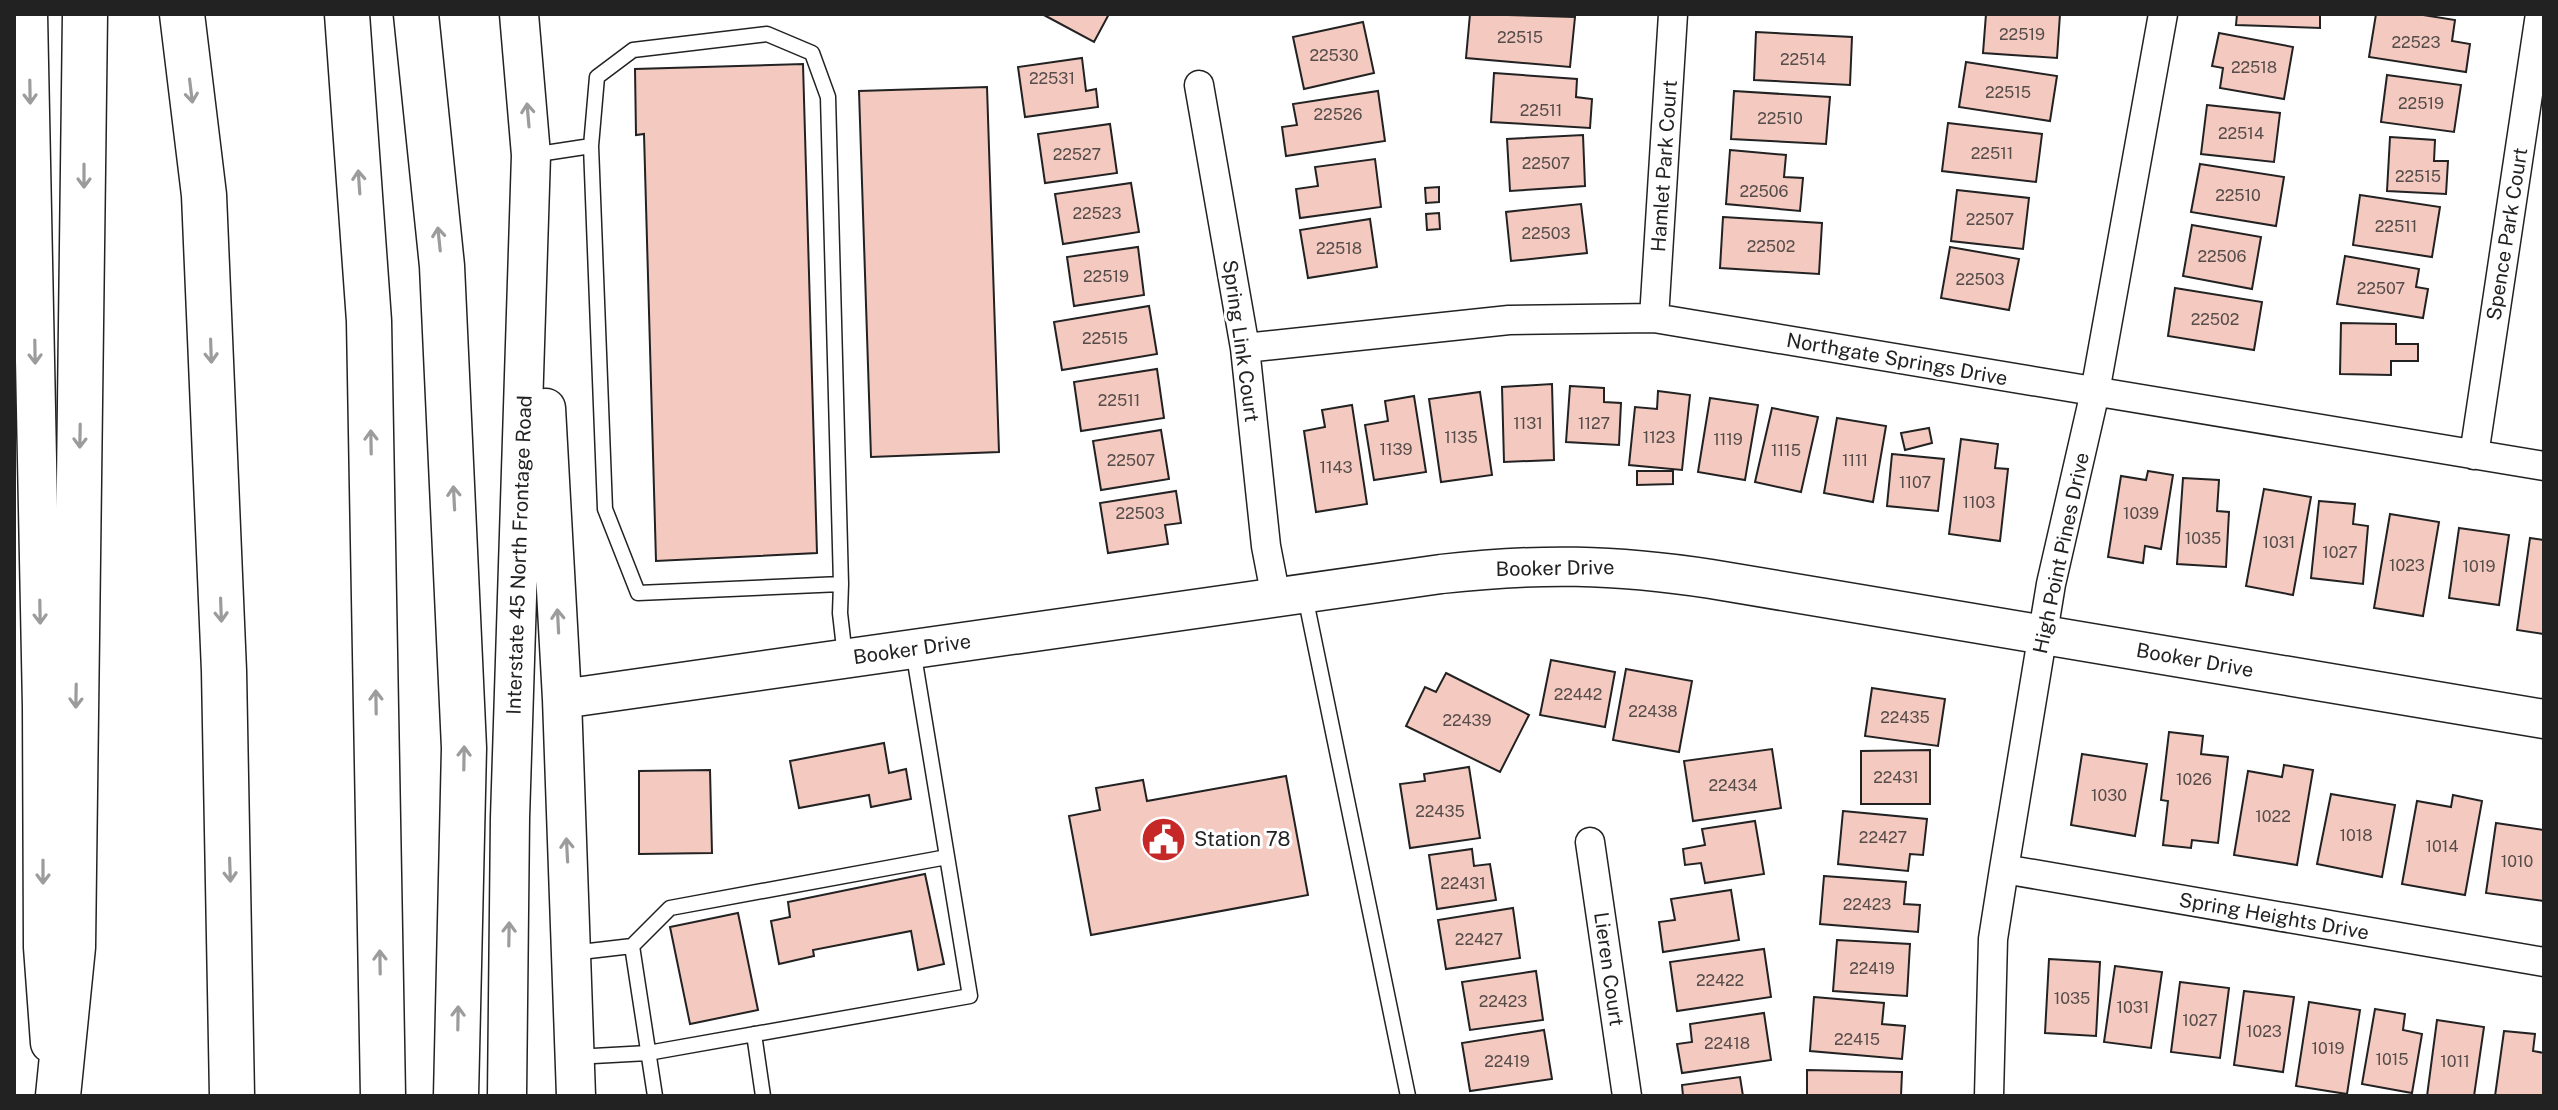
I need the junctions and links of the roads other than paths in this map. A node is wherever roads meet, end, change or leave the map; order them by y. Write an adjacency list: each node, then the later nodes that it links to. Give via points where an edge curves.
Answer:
1 (28, 14): 25 (main road, one-way to 25)
2 (85, 14): 36 (highway, one-way to 36, via 73,947)
3 (182, 14): 37 (highway, one-way to 37, via 204,195 225,702)
4 (347, 14): 38 (highway, one-way to 4, via 369,321)
5 (416, 14): 39 (highway, one-way to 5, via 464,748 442,266)
6 (519, 14): 12 (main road, Interstate 45 North Frontage Road, one-way to 6)
7 (1673, 14): 13 (street, Hamlet Park Court)
8 (2163, 14): 15 (street, High Point Pines Drive)
9 (2540, 14): 16 (street, Spence Park Court)
10 (1199, 85): 14 (street, Spring Link Court)
11 (591, 146): 12 (lane); 18 (lane, via 605,509 638,593); 18 (lane, via 597,77 633,50 767,34 812,53 828,97)
12 (531, 155): 24 (main road, one-way to 12); 40 (main road, Interstate 45 North Frontage Road, one-way to 12)
13 (1654, 318): 14 (street, Northgate Springs Drive, via 1509,320); 15 (street, Northgate Springs Drive)
14 (1245, 348): 19 (street, Spring Link Court, via 1266,546)
15 (2095, 392): 16 (street, Northgate Springs Drive); 20 (street, High Point Pines Drive)
16 (2474, 455): 17 (street, Northgate Springs Drive)
17 (2544, 466)
18 (841, 584): 23 (lane)
19 (1290, 597): 20 (main road, Booker Drive, via 1507,567 1631,567); 22 (main road, Booker Drive); 44 (lane)
20 (2042, 635): 26 (main road, Booker Drive); 29 (street, High Point Pines Drive)
21 (14, 644): 25 (main road)
22 (913, 649): 23 (main road, Booker Drive); 28 (lane)
23 (845, 657): 24 (main road, Booker Drive)
24 (562, 699): 31 (main road, one-way to 24)
25 (42, 707): 36 (main road, one-way to 36, via 43,947)
26 (2544, 719)
27 (1590, 842): 45 (street, Lieren Court)
28 (947, 857): 30 (lane, via 670,908); 33 (lane, via 970,996)
29 (2004, 869): 32 (street, Spring Heights Drive); 46 (street, High Point Pines Drive, via 1993,939)
30 (632, 946): 31 (lane); 34 (lane)
31 (572, 953): 35 (main road)
32 (2544, 962)
33 (754, 1034): 34 (lane); 43 (lane)
34 (648, 1053): 35 (lane); 42 (lane)
35 (575, 1057): 41 (main road)
36 (56, 1096)
37 (232, 1096)
38 (383, 1096)
39 (456, 1096)
40 (507, 1096)
41 (576, 1096)
42 (655, 1096)
43 (763, 1096)
44 (1408, 1096)
45 (1627, 1096)
46 (1989, 1096)

